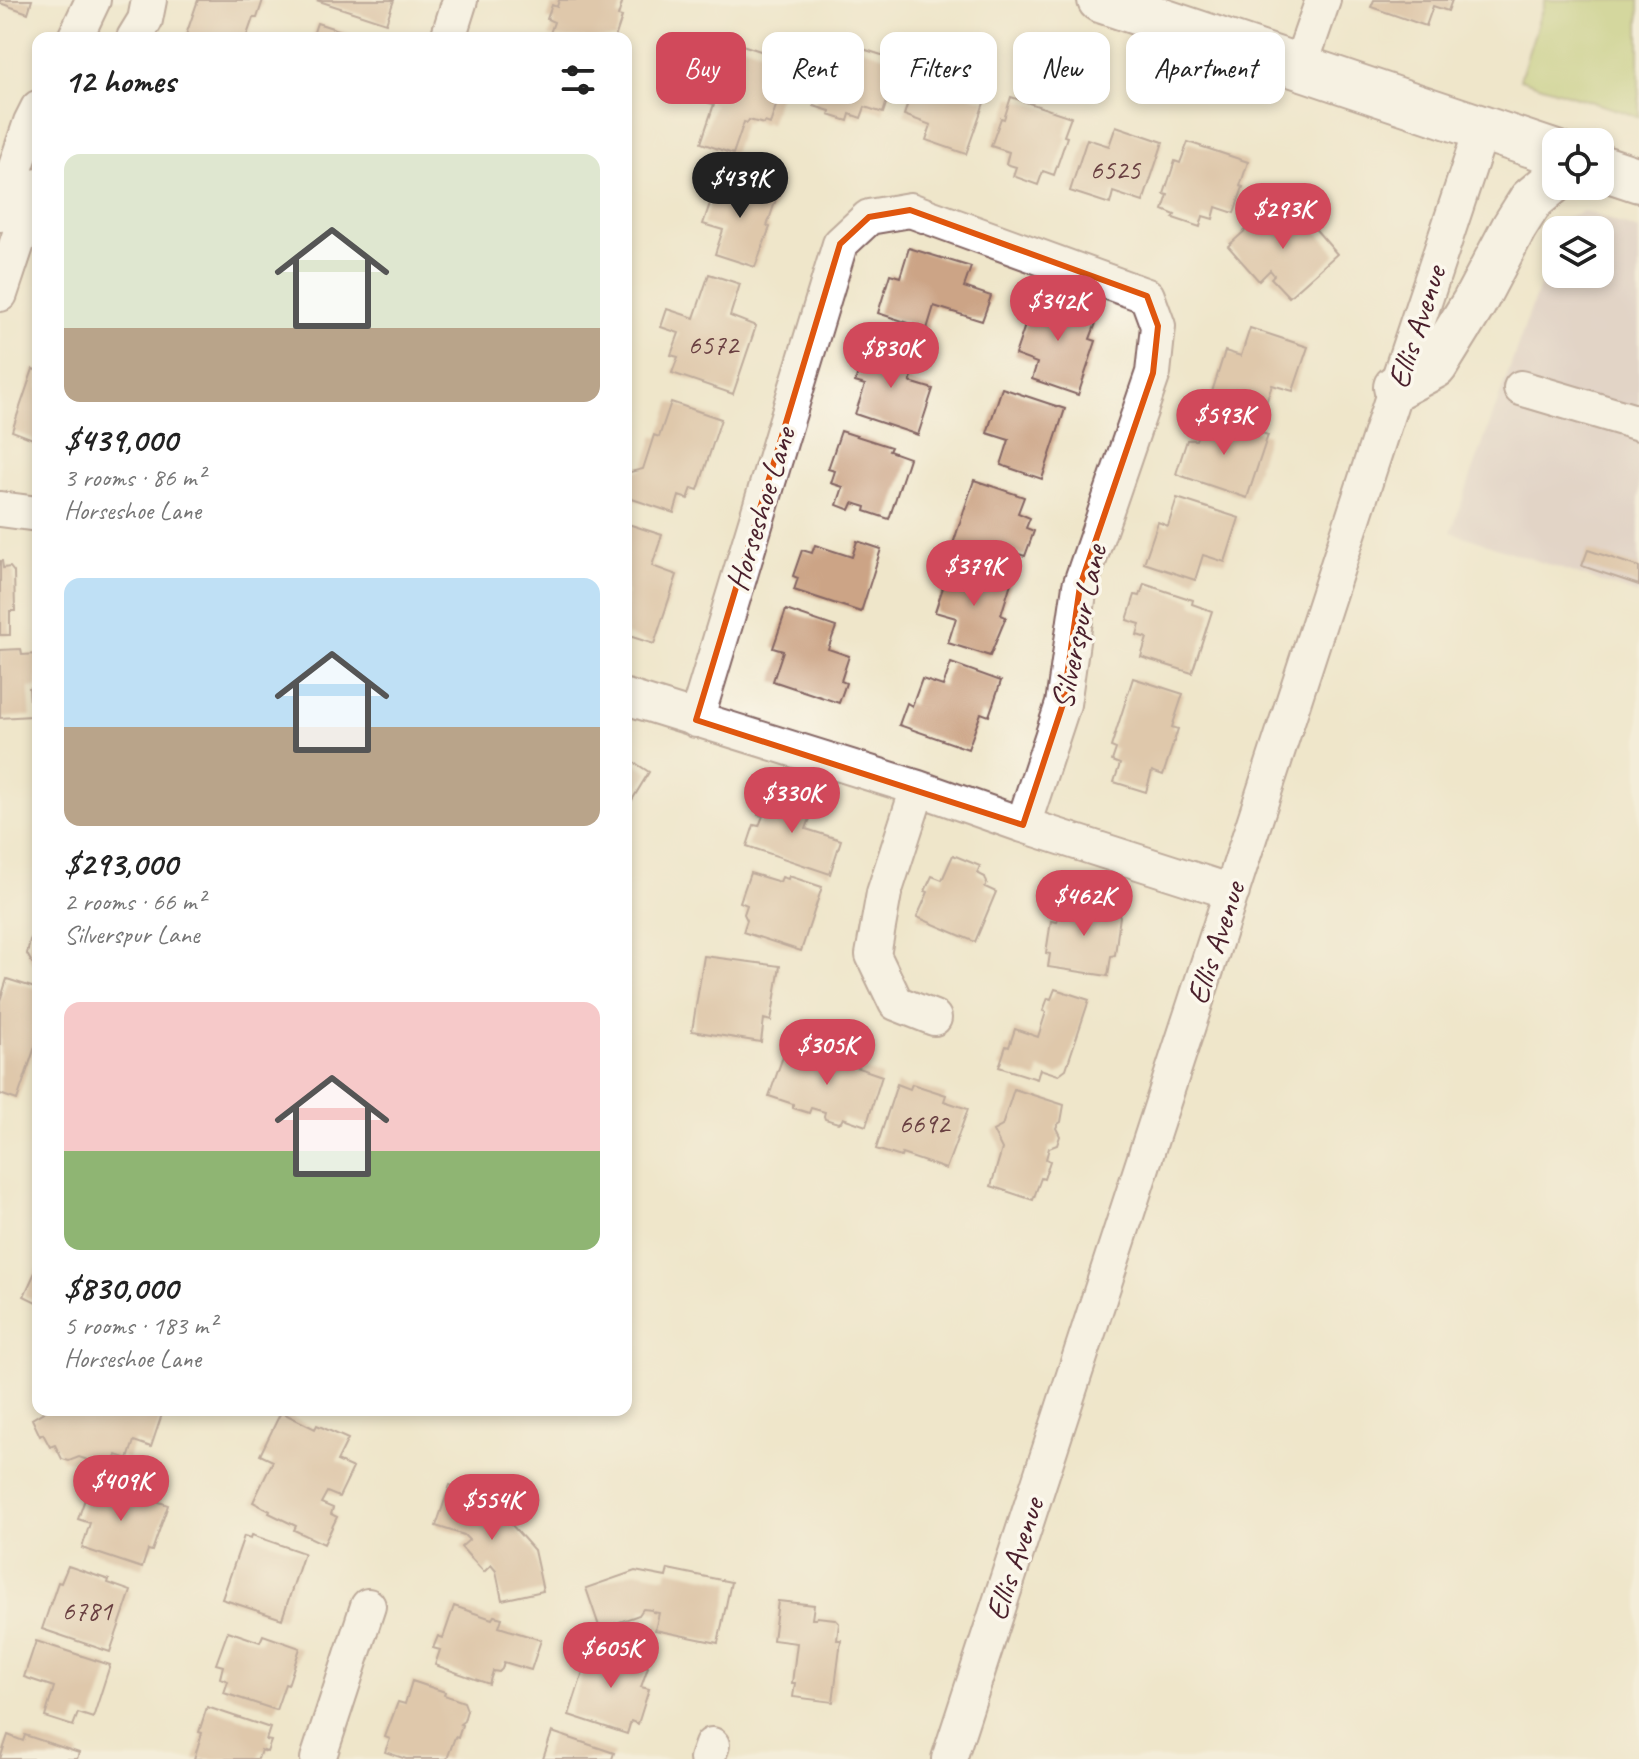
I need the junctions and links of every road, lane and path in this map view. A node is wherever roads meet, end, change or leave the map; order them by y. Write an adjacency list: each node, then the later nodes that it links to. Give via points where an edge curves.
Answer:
1 (93, 0): 6 (street)
2 (149, 0): 7 (street)
3 (460, 0): 8 (street)
4 (1100, 0): 9 (main road)
5 (1323, 0): 9 (street)
6 (78, 32)
7 (138, 32)
8 (450, 32)
9 (1300, 66): 11 (main road)
10 (32, 120): 17 (street)
11 (1482, 128): 12 (main road); 20 (street, Ellis Avenue)
12 (1542, 148)
13 (1614, 172): 14 (main road)
14 (1639, 180)
15 (1542, 191): 20 (main road, via 1514,227 1435,366)
16 (32, 198): 19 (street)
17 (0, 214)
18 (869, 217): 26 (street, Horseshoe Lane, via 840,244); 28 (street, Silverspur Lane, via 910,210 1147,296 1158,326 1153,373 1080,586 1063,704)
19 (0, 294)
20 (1396, 387): 29 (street, Ellis Avenue)
21 (1521, 388): 22 (street)
22 (1639, 423)
23 (0, 509): 24 (street)
24 (32, 513)
25 (632, 699): 26 (street)
26 (696, 720): 27 (street)
27 (918, 788): 28 (street); 30 (street, via 884,893 873,955 896,1003)
28 (1023, 825): 29 (street)
29 (1232, 892): 33 (street, Ellis Avenue)
30 (934, 1018)
31 (368, 1606): 32 (street)
32 (318, 1759)
33 (949, 1759)

